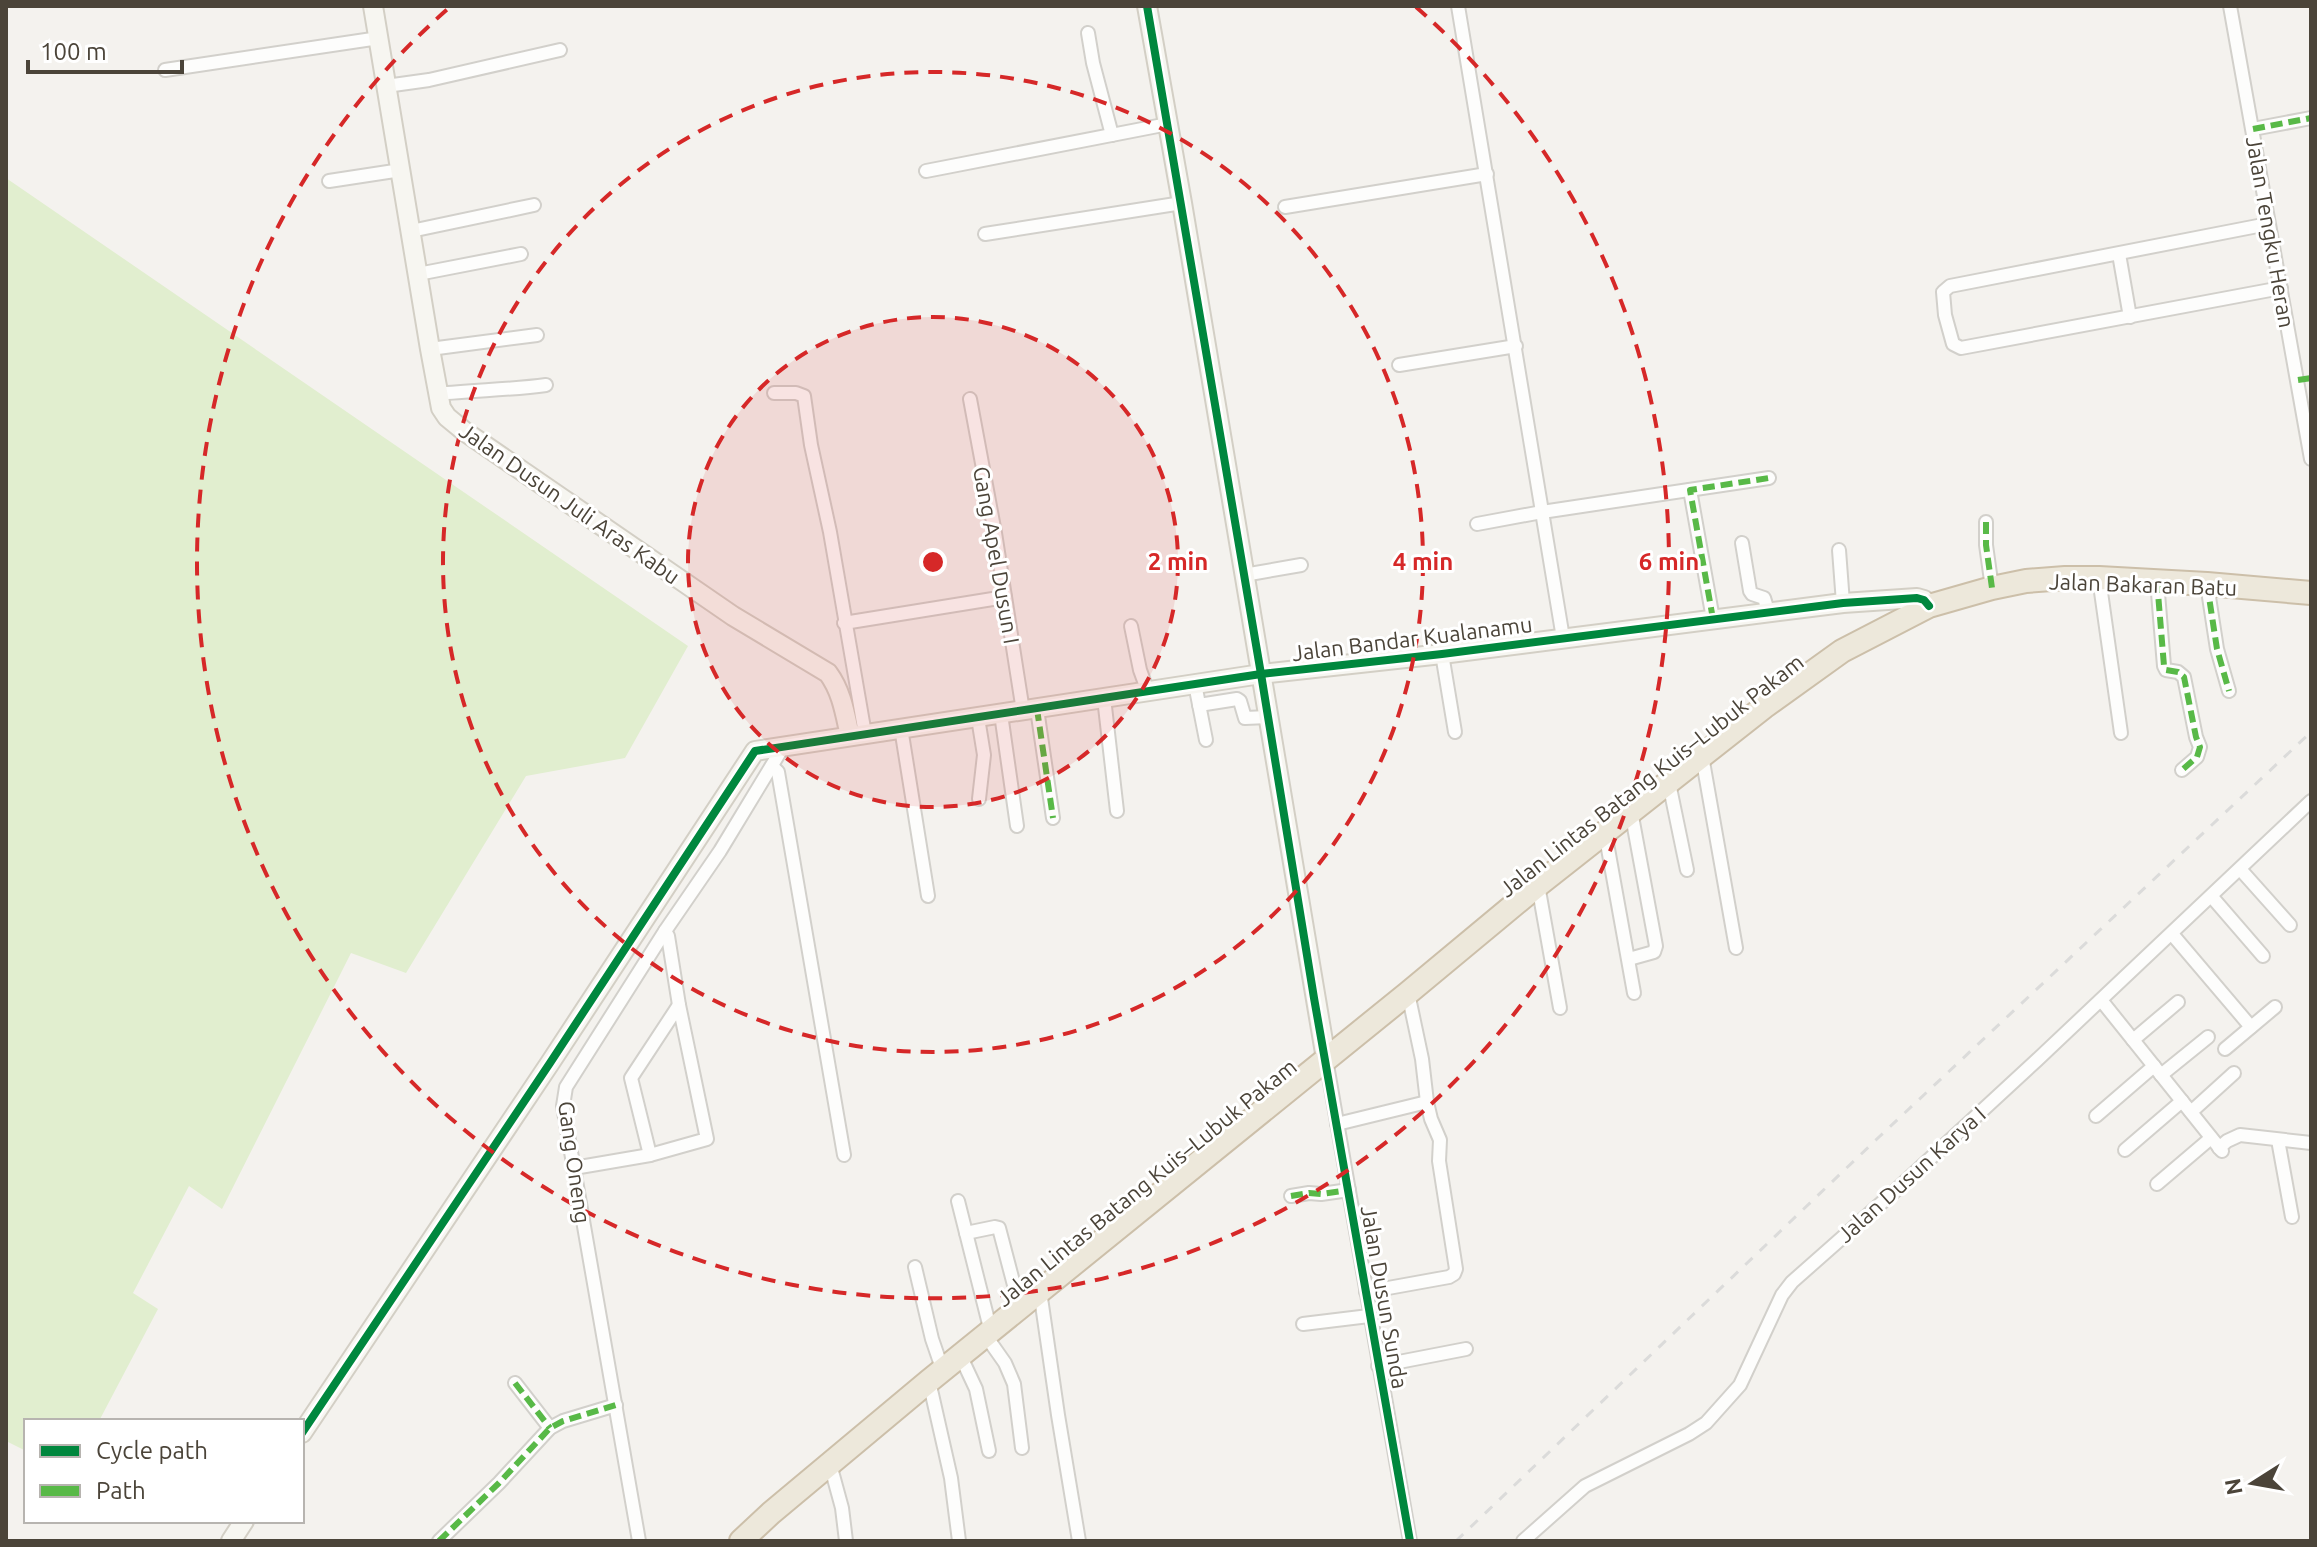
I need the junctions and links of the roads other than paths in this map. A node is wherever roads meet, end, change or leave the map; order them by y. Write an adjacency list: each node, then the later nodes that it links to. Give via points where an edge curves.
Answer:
1 (373, 6): 6 (street, Jalan Dusun Juli Aras Kabu)
2 (1147, 6): 11 (street)
3 (1458, 6): 16 (street)
4 (2230, 6): 12 (street, Jalan Tengku Heran)
5 (1088, 33): 13 (street)
6 (379, 38): 8 (street); 9 (street, Jalan Dusun Juli Aras Kabu)
7 (560, 50): 9 (street)
8 (165, 70)
9 (386, 86): 14 (street, Jalan Dusun Juli Aras Kabu)
10 (2311, 118): 12 (street)
11 (1168, 124): 13 (street); 18 (street)
12 (2253, 129): 21 (street, Jalan Tengku Heran)
13 (1112, 135): 15 (street)
14 (401, 170): 17 (street); 22 (street, Jalan Dusun Juli Aras Kabu)
15 (926, 171)
16 (1487, 174): 20 (street); 30 (street)
17 (329, 181)
18 (1182, 203): 23 (street); 47 (street)
19 (534, 205): 22 (street)
20 (1285, 207)
21 (2268, 224): 25 (street); 27 (street, Jalan Tengku Heran)
22 (411, 231): 26 (street, Jalan Dusun Juli Aras Kabu)
23 (985, 234)
24 (521, 254): 26 (street)
25 (2119, 254): 28 (street); 28 (street, via 1950,286 1943,292 1945,315 1953,344 1961,348)
26 (418, 274): 31 (street, Jalan Dusun Juli Aras Kabu)
27 (2281, 288): 28 (street); 33 (street, Jalan Tengku Heran)
28 (2130, 317)
29 (537, 335): 31 (street)
30 (1516, 346): 32 (street); 41 (street)
31 (430, 349): 36 (street, Jalan Dusun Juli Aras Kabu)
32 (1399, 365)
33 (2305, 379): 38 (street, Jalan Tengku Heran)
34 (546, 385): 36 (street)
35 (774, 393): 58 (street, via 804,396)
36 (438, 394): 68 (street, Jalan Dusun Juli Aras Kabu, via 447,417 500,457 733,616 828,673)
37 (970, 399): 53 (street, Gang Apel Dusun I)
38 (2311, 459)
39 (1769, 478): 40 (street)
40 (1690, 490): 41 (street); 57 (street)
41 (1542, 512): 43 (street); 60 (street)
42 (1986, 522): 51 (street)
43 (1477, 524)
44 (1742, 543): 56 (street, via 1750,591 1764,598)
45 (1839, 550): 54 (street)
46 (1301, 565): 47 (street)
47 (1244, 575): 62 (street)
48 (2099, 578): 49 (highway, Jalan Bakaran Batu); 51 (highway, Jalan Bakaran Batu); 77 (street)
49 (2157, 581): 50 (highway, Jalan Bakaran Batu); 83 (street, via 2164,666 2184,677 2200,747)
50 (2207, 584): 52 (highway, Jalan Bakaran Batu); 65 (street)
51 (1992, 588): 55 (highway, Jalan Bakaran Batu)
52 (2311, 593)
53 (1005, 597): 58 (street); 71 (street, Gang Apel Dusun I)
54 (1843, 603): 55 (street, Jalan Bandar Kualanamu, via 1917,598); 56 (street, Jalan Bandar Kualanamu)
55 (1929, 606): 81 (highway, Jalan Lintas Batang Kuis–Lubuk Pakam, via 1842,651)
56 (1769, 614): 57 (street, Jalan Bandar Kualanamu)
57 (1713, 619): 60 (street, Jalan Bandar Kualanamu)
58 (844, 623): 68 (street)
59 (1131, 626): 66 (street)
60 (1563, 638): 61 (street, Jalan Bandar Kualanamu)
61 (1442, 654): 62 (street, Jalan Bandar Kualanamu); 76 (street)
62 (1261, 674): 63 (street, Jalan Bandar Kualanamu); 73 (street)
63 (1218, 681): 64 (street, Jalan Bandar Kualanamu); 69 (street)
64 (1195, 684): 66 (street, Jalan Bandar Kualanamu); 70 (street)
65 (2229, 691)
66 (1148, 692): 67 (street, Jalan Bandar Kualanamu)
67 (1104, 698): 71 (street, Jalan Bandar Kualanamu); 87 (street)
68 (850, 700): 78 (street, Jalan Dusun Juli Aras Kabu)
69 (1222, 701): 70 (street); 73 (street, via 1240,701 1245,718)
70 (1199, 705): 79 (street)
71 (1030, 710): 72 (street, Jalan Bandar Kualanamu); 89 (street, Gang Apel Dusun I)
72 (1001, 714): 74 (street, Jalan Bandar Kualanamu); 90 (street)
73 (1268, 717): 114 (street)
74 (978, 718): 75 (street, Jalan Bandar Kualanamu); 85 (street, via 984,755)
75 (901, 728): 78 (street, Jalan Bandar Kualanamu); 95 (street)
76 (1455, 732)
77 (2121, 733)
78 (857, 735): 80 (street, Jalan Bandar Kualanamu)
79 (1206, 740)
80 (783, 747): 82 (street, Gang Oneng); 147 (street, Jalan Bandar Kualanamu, via 755,751)
81 (1702, 756): 84 (highway, Jalan Lintas Batang Kuis–Lubuk Pakam); 100 (street)
82 (772, 766): 98 (street, Gang Oneng); 126 (street, via 778,772)
83 (2182, 770)
84 (1669, 783): 88 (highway, Jalan Lintas Batang Kuis–Lubuk Pakam); 93 (street)
85 (979, 799)
86 (2311, 801): 92 (street, Jalan Dusun Karya I)
87 (1117, 811)
88 (1631, 811): 91 (highway, Jalan Lintas Batang Kuis–Lubuk Pakam); 102 (street, via 1656,946 1650,954)
89 (1053, 818)
90 (1017, 826)
91 (1605, 832): 94 (highway, Jalan Lintas Batang Kuis–Lubuk Pakam); 102 (street)
92 (2240, 869): 96 (street, Jalan Dusun Karya I); 97 (street)
93 (1687, 870)
94 (1538, 885): 103 (highway, Jalan Lintas Batang Kuis–Lubuk Pakam); 109 (street)
95 (928, 896)
96 (2212, 897): 99 (street, Jalan Dusun Karya I); 101 (street)
97 (2290, 925)
98 (665, 931): 107 (street); 127 (street, Gang Oneng, via 566,1087 563,1106)
99 (2172, 934): 105 (street, Jalan Dusun Karya I); 110 (street)
100 (1736, 948)
101 (2263, 956)
102 (1629, 959): 104 (street)
103 (1408, 993): 114 (highway, Jalan Lintas Batang Kuis–Lubuk Pakam); 117 (street)
104 (1634, 993)
105 (2101, 1000): 112 (street); 160 (street, Jalan Dusun Karya I, via 1792,1282 1740,1385 1706,1423 1585,1486)
106 (2178, 1002): 112 (street)
107 (679, 1005): 125 (street, via 631,1078); 125 (street, via 707,1139)
108 (2275, 1007): 110 (street)
109 (1560, 1008)
110 (2251, 1027): 113 (street)
111 (2208, 1037): 115 (street)
112 (2133, 1040): 115 (street)
113 (2225, 1049)
114 (1326, 1059): 120 (street, Jalan Dusun Sunda); 135 (highway, Jalan Lintas Batang Kuis–Lubuk Pakam)
115 (2158, 1071): 118 (street); 119 (street)
116 (2234, 1073): 118 (street)
117 (1427, 1102): 120 (street); 136 (street, via 1440,1140 1456,1273)
118 (2186, 1107): 123 (street); 124 (street)
119 (2096, 1116)
120 (1337, 1124): 129 (street, Jalan Dusun Sunda)
121 (2278, 1140): 122 (street); 123 (street, via 2240,1135); 132 (street)
122 (2311, 1143)
123 (2217, 1145): 128 (street)
124 (2125, 1150)
125 (650, 1155): 127 (street)
126 (844, 1155)
127 (574, 1168): 145 (street, Gang Oneng)
128 (2157, 1184)
129 (1349, 1190): 130 (street); 136 (street, Jalan Dusun Sunda)
130 (1291, 1196)
131 (958, 1201): 133 (street)
132 (2292, 1217)
133 (966, 1233): 137 (street, via 999,1228); 140 (street)
134 (915, 1267): 143 (street)
135 (1040, 1291): 137 (highway, Jalan Lintas Batang Kuis–Lubuk Pakam); 158 (street)
136 (1366, 1292): 138 (street, Jalan Dusun Sunda)
137 (1020, 1308): 140 (highway, Jalan Lintas Batang Kuis–Lubuk Pakam)
138 (1369, 1316): 139 (street); 142 (street, Jalan Dusun Sunda)
139 (1303, 1324)
140 (988, 1334): 143 (highway, Jalan Lintas Batang Kuis–Lubuk Pakam); 148 (street, via 1014,1384)
141 (1466, 1349): 142 (street)
142 (1378, 1366): 159 (street, Jalan Dusun Sunda)
143 (944, 1370): 149 (street, via 976,1389); 150 (highway, Jalan Lintas Batang Kuis–Lubuk Pakam); 157 (street)
144 (515, 1383): 146 (street)
145 (616, 1405): 146 (street); 154 (street, Gang Oneng)
146 (550, 1428): 153 (street)
147 (304, 1430)
148 (1022, 1448)
149 (989, 1451)
150 (830, 1464): 155 (highway, Jalan Lintas Batang Kuis–Lubuk Pakam); 156 (street)
151 (243, 1523): 152 (street)
152 (231, 1541)
153 (439, 1541)
154 (639, 1541)
155 (741, 1541)
156 (846, 1541)
157 (959, 1541)
158 (1079, 1541)
159 (1410, 1541)
160 (1523, 1541)

